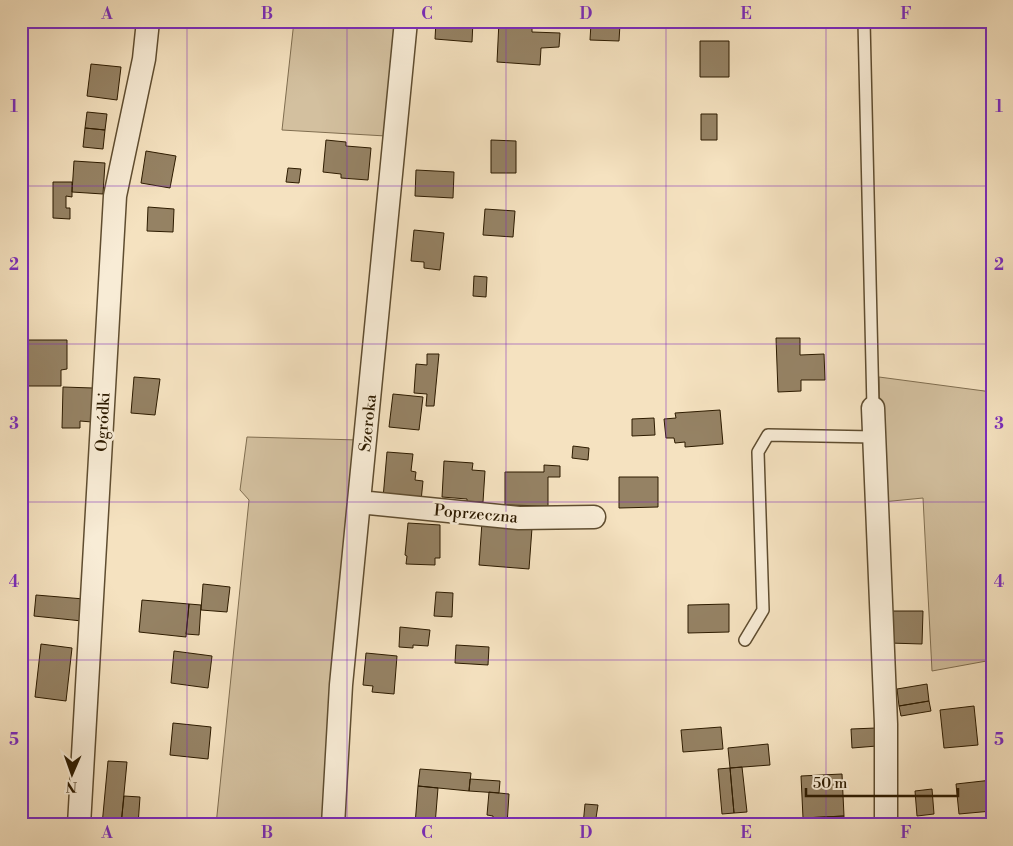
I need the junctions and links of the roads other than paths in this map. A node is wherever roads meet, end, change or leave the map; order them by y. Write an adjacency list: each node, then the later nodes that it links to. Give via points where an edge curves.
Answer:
1 (148, 21): 9 (street, Ogródki, via 144,59 115,196)
2 (406, 21): 6 (street, Szeroka)
3 (864, 21): 4 (lane)
4 (873, 408): 5 (street)
5 (874, 437): 8 (lane, via 768,435 758,452 763,610); 11 (street, via 886,724)
6 (359, 502): 7 (street, Poprzeczna, via 519,518); 10 (street, Szeroka, via 341,685)
7 (594, 517)
8 (744, 640)
9 (78, 825)
10 (334, 825)
11 (886, 825)

